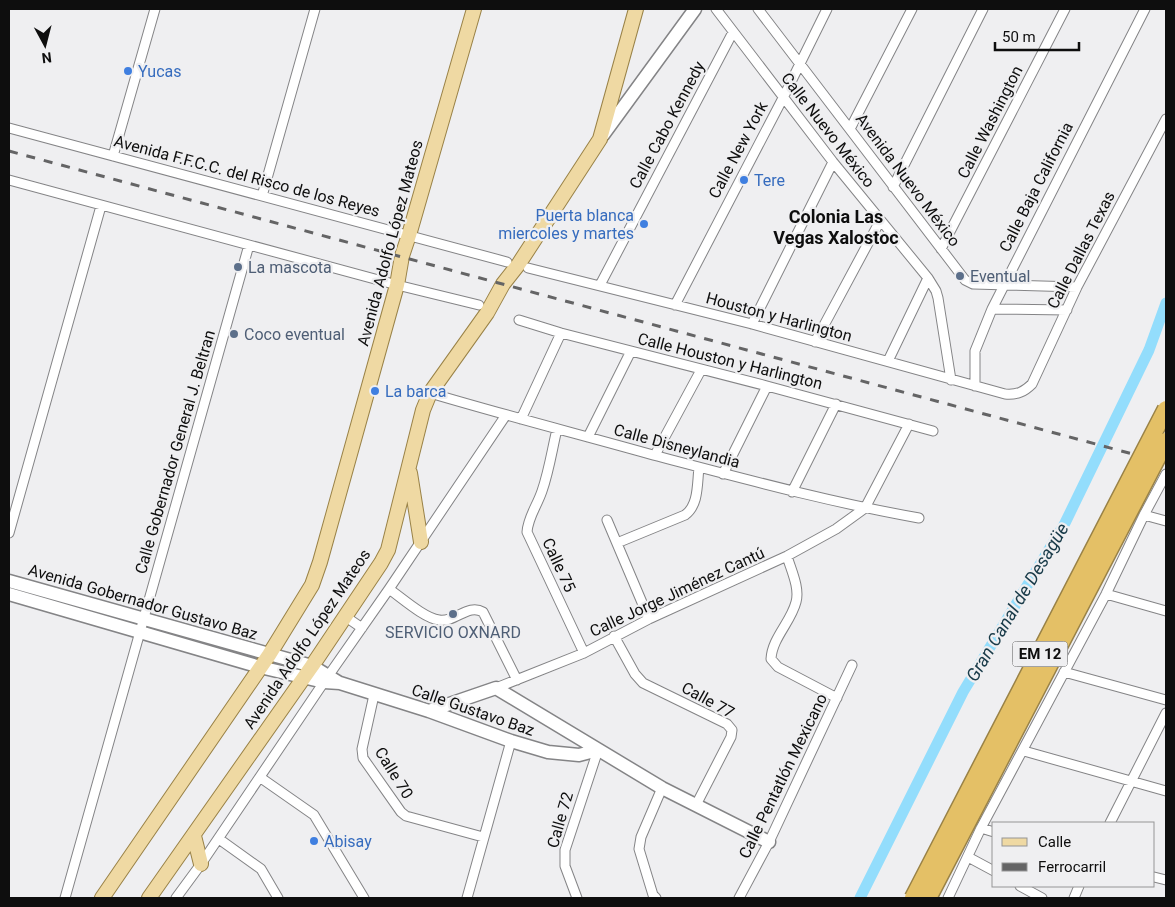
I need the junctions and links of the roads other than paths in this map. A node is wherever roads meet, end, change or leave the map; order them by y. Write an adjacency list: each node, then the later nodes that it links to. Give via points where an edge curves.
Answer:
1 (155, 9): 20 (street)
2 (315, 9): 24 (street)
3 (474, 9): 27 (main road, Avenida Adolfo López Mateos)
4 (636, 9): 19 (main road, Avenida Adolfo López Mateos)
5 (695, 9): 19 (street)
6 (716, 9): 13 (street, Calle Nuevo México)
7 (758, 9): 14 (street, Avenida Nuevo México)
8 (827, 9): 14 (street, Calle New York)
9 (912, 9): 18 (street)
10 (983, 9): 23 (street)
11 (1065, 9): 29 (street, Calle Washington)
12 (1145, 9): 33 (street, Calle Baja California)
13 (733, 32): 15 (street, Calle Nuevo México); 35 (street, Calle Cabo Kennedy)
14 (799, 62): 15 (street, Calle New York); 18 (street, Avenida Nuevo México)
15 (784, 96): 21 (street, Calle Nuevo México); 37 (street, Calle New York)
16 (1166, 119): 36 (street, Calle Dallas Texas)
17 (9, 128): 20 (street, Avenida F.F.C.C. del Risco de los Reyes)
18 (850, 130): 23 (street, Avenida Nuevo México)
19 (600, 139): 51 (main road, Avenida Adolfo López Mateos, via 487,313)
20 (113, 156): 24 (street, Avenida F.F.C.C. del Risco de los Reyes)
21 (833, 162): 26 (street, Calle Nuevo México); 42 (street)
22 (9, 180): 25 (street)
23 (893, 187): 29 (street, Avenida Nuevo México)
24 (262, 196): 27 (street, Avenida F.F.C.C. del Risco de los Reyes)
25 (101, 206): 28 (street); 73 (street)
26 (880, 222): 32 (street, Calle Nuevo México); 44 (street)
27 (409, 235): 30 (street, Avenida F.F.C.C. del Risco de los Reyes); 34 (main road, Avenida Adolfo López Mateos)
28 (250, 245): 34 (street); 83 (street, Calle Gobernador General J. Beltran)
29 (941, 249): 33 (street, Avenida Nuevo México, via 969,283)
30 (506, 262)
31 (528, 268): 35 (street, Houston y Harlington)
32 (928, 278): 46 (street); 48 (street, Calle Nuevo México, via 938,298)
33 (1003, 284): 36 (street, Avenida Nuevo México); 39 (street, Calle Baja California)
34 (397, 285): 38 (street); 89 (main road, Avenida Adolfo López Mateos, via 320,562 312,585)
35 (600, 285): 37 (street, Houston y Harlington)
36 (1077, 287): 40 (street, Calle Dallas Texas)
37 (675, 305): 42 (street, Houston y Harlington)
38 (479, 306)
39 (992, 309): 40 (street); 50 (street, Calle Baja California, via 975,351)
40 (1067, 310): 52 (street, Calle Dallas Texas, via 1032,384)
41 (519, 320): 43 (street, Calle Houston y Harlington)
42 (752, 324): 44 (street, Houston y Harlington)
43 (561, 333): 45 (street, Calle Houston y Harlington); 56 (street)
44 (814, 342): 46 (street, Houston y Harlington)
45 (630, 351): 47 (street, Calle Houston y Harlington); 60 (street)
46 (888, 361): 48 (street, Houston y Harlington)
47 (701, 370): 49 (street, Calle Houston y Harlington); 62 (street)
48 (951, 380): 50 (street, Houston y Harlington)
49 (768, 386): 53 (street, Calle Houston y Harlington); 65 (street)
50 (975, 386): 52 (street, Houston y Harlington, via 1005,394)
51 (430, 393): 55 (street, Calle Disneylandia); 63 (main road, Avenida Adolfo López Mateos)
52 (1022, 393)
53 (836, 404): 57 (street, Calle Houston y Harlington); 67 (street)
54 (1166, 410): 132 (highway, EM 12, bridge)
55 (506, 415): 56 (street, Calle Disneylandia); 74 (street)
56 (521, 419): 58 (street, Calle Disneylandia)
57 (909, 424): 59 (street, Calle Houston y Harlington); 68 (street)
58 (556, 429): 60 (street, Calle Disneylandia); 88 (street, Calle 75, via 542,493 528,522 527,532)
59 (933, 431)
60 (588, 437): 62 (street, Calle Disneylandia)
61 (1166, 441): 133 (highway, EM 12, bridge)
62 (656, 455): 64 (street, Calle Disneylandia)
63 (409, 468): 74 (main road); 82 (main road, Avenida Adolfo López Mateos, via 388,550)
64 (699, 468): 65 (street, Calle Disneylandia); 75 (street, via 691,511)
65 (723, 474): 67 (street, Calle Disneylandia)
66 (1166, 474): 69 (street)
67 (792, 492): 68 (street, Calle Disneylandia)
68 (865, 508): 70 (street, Calle Disneylandia); 76 (street, Calle Jorge Jiménez Cantú)
69 (1144, 515): 72 (street); 80 (street)
70 (919, 518)
71 (607, 520): 75 (street)
72 (1166, 522)
73 (9, 533)
74 (421, 542): 78 (street)
75 (617, 543): 84 (street)
76 (787, 556): 84 (street, Calle Jorge Jiménez Cantú); 99 (street, via 797,591 796,602 773,648 771,659 778,667)
77 (9, 581): 83 (street, Avenida Gobernador Gustavo Baz)
78 (389, 589): 85 (street); 96 (street, via 430,618 440,621 472,609 483,612)
79 (9, 594): 86 (street, Avenida Gobernador Gustavo Baz)
80 (1106, 594): 81 (street); 93 (street)
81 (1166, 611)
82 (346, 617): 85 (street); 91 (main road, Avenida Adolfo López Mateos)
83 (143, 618): 86 (street, Calle Gobernador General J. Beltran); 89 (street, Avenida Gobernador Gustavo Baz)
84 (649, 619): 87 (street, Calle Jorge Jiménez Cantú)
85 (362, 628): 95 (street)
86 (140, 632): 92 (street, Avenida Gobernador Gustavo Baz); 122 (street, Calle Gobernador General J. Beltran)
87 (614, 636): 88 (street, Calle Jorge Jiménez Cantú); 110 (street, Calle 77, via 643,683 727,724 732,730)
88 (584, 653): 96 (street, Calle Jorge Jiménez Cantú)
89 (269, 654): 91 (street, Calle Gustavo Baz); 92 (main road, Avenida Adolfo López Mateos)
90 (852, 665): 99 (street, Calle Pentatlón Mexicano)
91 (312, 666): 94 (main road, Avenida Adolfo López Mateos); 95 (street, Calle Gustavo Baz)
92 (260, 667): 94 (street, Calle Gustavo Baz); 123 (main road, Avenida Adolfo López Mateos)
93 (1064, 672): 100 (street); 105 (street)
94 (303, 678): 95 (street, Calle Gustavo Baz); 114 (main road, Avenida Adolfo López Mateos)
95 (326, 678): 98 (street, Calle Gustavo Baz); 106 (street)
96 (517, 680): 97 (street, Calle Jorge Jiménez Cantú)
97 (496, 688): 101 (street); 104 (street, Calle Gustavo Baz)
98 (374, 694): 101 (street, Calle Gustavo Baz); 115 (street, Calle 70, via 362,749 364,758 401,812)
99 (837, 698): 117 (street, Calle Pentatlón Mexicano)
100 (1166, 700)
101 (429, 711): 103 (street, Calle Gustavo Baz)
102 (1166, 713): 107 (street)
103 (511, 741): 104 (street, Calle Gustavo Baz, via 561,754 579,755); 115 (street)
104 (598, 750): 108 (street, Calle Gustavo Baz); 129 (street, Calle 72, via 565,850 565,866)
105 (1024, 750): 107 (street); 112 (street)
106 (261, 778): 116 (street); 127 (street, via 314,815)
107 (1132, 781): 109 (street); 111 (street)
108 (662, 788): 110 (street, Calle Gustavo Baz); 130 (street, via 639,849)
109 (1166, 791)
110 (696, 805): 117 (street, Calle Gustavo Baz)
111 (1111, 822)
112 (981, 828): 113 (street); 118 (street)
113 (992, 831)
114 (194, 836): 119 (main road); 124 (main road, Avenida Adolfo López Mateos)
115 (484, 837): 128 (street)
116 (219, 839): 119 (street); 126 (street, via 261,869)
117 (769, 842): 131 (street, Calle Pentatlón Mexicano)
118 (968, 857): 120 (street); 134 (street)
119 (201, 864): 125 (street)
120 (992, 870)
121 (1022, 887): 135 (street)
122 (65, 898)
123 (102, 898)
124 (149, 898)
125 (176, 898)
126 (278, 898)
127 (364, 898)
128 (468, 898)
129 (577, 898)
130 (656, 898)
131 (739, 898)
132 (913, 898)
133 (928, 898)
134 (948, 898)
135 (1042, 898)

